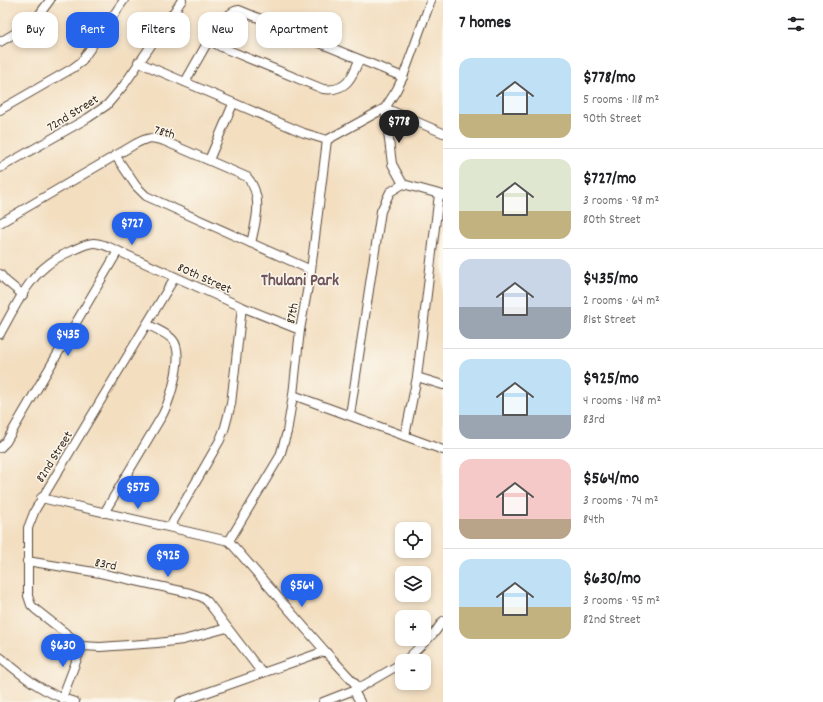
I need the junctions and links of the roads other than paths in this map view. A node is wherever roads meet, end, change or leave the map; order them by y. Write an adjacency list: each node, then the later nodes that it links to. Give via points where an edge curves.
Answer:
1 (50, 0): 8 (street, via 29,25)
2 (124, 0): 17 (street, via 81,62)
3 (182, 0): 12 (street, 72nd Street)
4 (431, 0): 13 (street)
5 (232, 12): 6 (street)
6 (244, 12)
7 (248, 14): 11 (street)
8 (0, 42)
9 (204, 48): 14 (street)
10 (226, 48): 11 (street, via 330,90 343,86 349,80)
11 (359, 60): 13 (street)
12 (138, 62): 14 (street); 22 (street, 72nd Street, via 124,85 106,105)
13 (403, 77): 16 (street)
14 (185, 82): 15 (street)
15 (233, 104): 19 (street, via 304,134); 21 (street)
16 (385, 108): 18 (street); 19 (street); 23 (street, via 392,164)
17 (0, 110)
18 (443, 133)
19 (327, 140): 28 (street, 87th)
20 (116, 155): 21 (street, 78th, via 146,138 152,138); 25 (street, 78th); 26 (street, via 136,186 146,196)
21 (209, 160): 26 (street, 78th, via 241,173 252,183 257,194 257,213)
22 (0, 168)
23 (403, 184): 24 (street); 39 (street, via 390,192 381,211)
24 (441, 195): 36 (street)
25 (0, 223)
26 (251, 243): 28 (street)
27 (118, 250): 30 (street, 80th Street); 31 (street, 80th Street, via 94,242 81,246 44,267); 41 (street, via 6,442)
28 (311, 270): 34 (street, 87th)
29 (0, 274): 31 (street)
30 (175, 277): 32 (street, 80th Street); 33 (street, 82nd Street)
31 (23, 295): 35 (street, 80th Street)
32 (242, 306): 34 (street, 80th Street); 45 (street, via 231,404 225,427)
33 (147, 324): 43 (street, 82nd Street); 44 (street, via 169,336 176,344 178,358 174,382 163,414)
34 (300, 330): 38 (street, 87th)
35 (0, 334)
36 (417, 377): 37 (street); 40 (street)
37 (443, 385)
38 (293, 395): 39 (street); 46 (street, 87th, via 280,456)
39 (350, 415): 40 (street)
40 (405, 436): 42 (street)
41 (0, 448)
42 (443, 450)
43 (41, 498): 44 (street); 47 (street, 82nd Street, via 28,528)
44 (104, 513): 45 (street)
45 (170, 527): 46 (street)
46 (229, 541): 51 (street)
47 (27, 561): 49 (street, 83rd, via 190,592 207,601); 50 (street, 82nd Street, via 28,596 31,605)
48 (443, 622): 52 (street)
49 (227, 628): 50 (street, via 183,640 100,647); 55 (street, 83rd)
50 (82, 646): 57 (street)
51 (325, 651): 55 (street); 56 (street)
52 (412, 654)
53 (0, 657): 57 (street, via 30,682)
54 (395, 667): 56 (street)
55 (262, 673): 59 (street)
56 (356, 690): 60 (street); 61 (street)
57 (62, 698): 58 (street)
58 (75, 702)
59 (180, 702)
60 (323, 702)
61 (360, 702)

